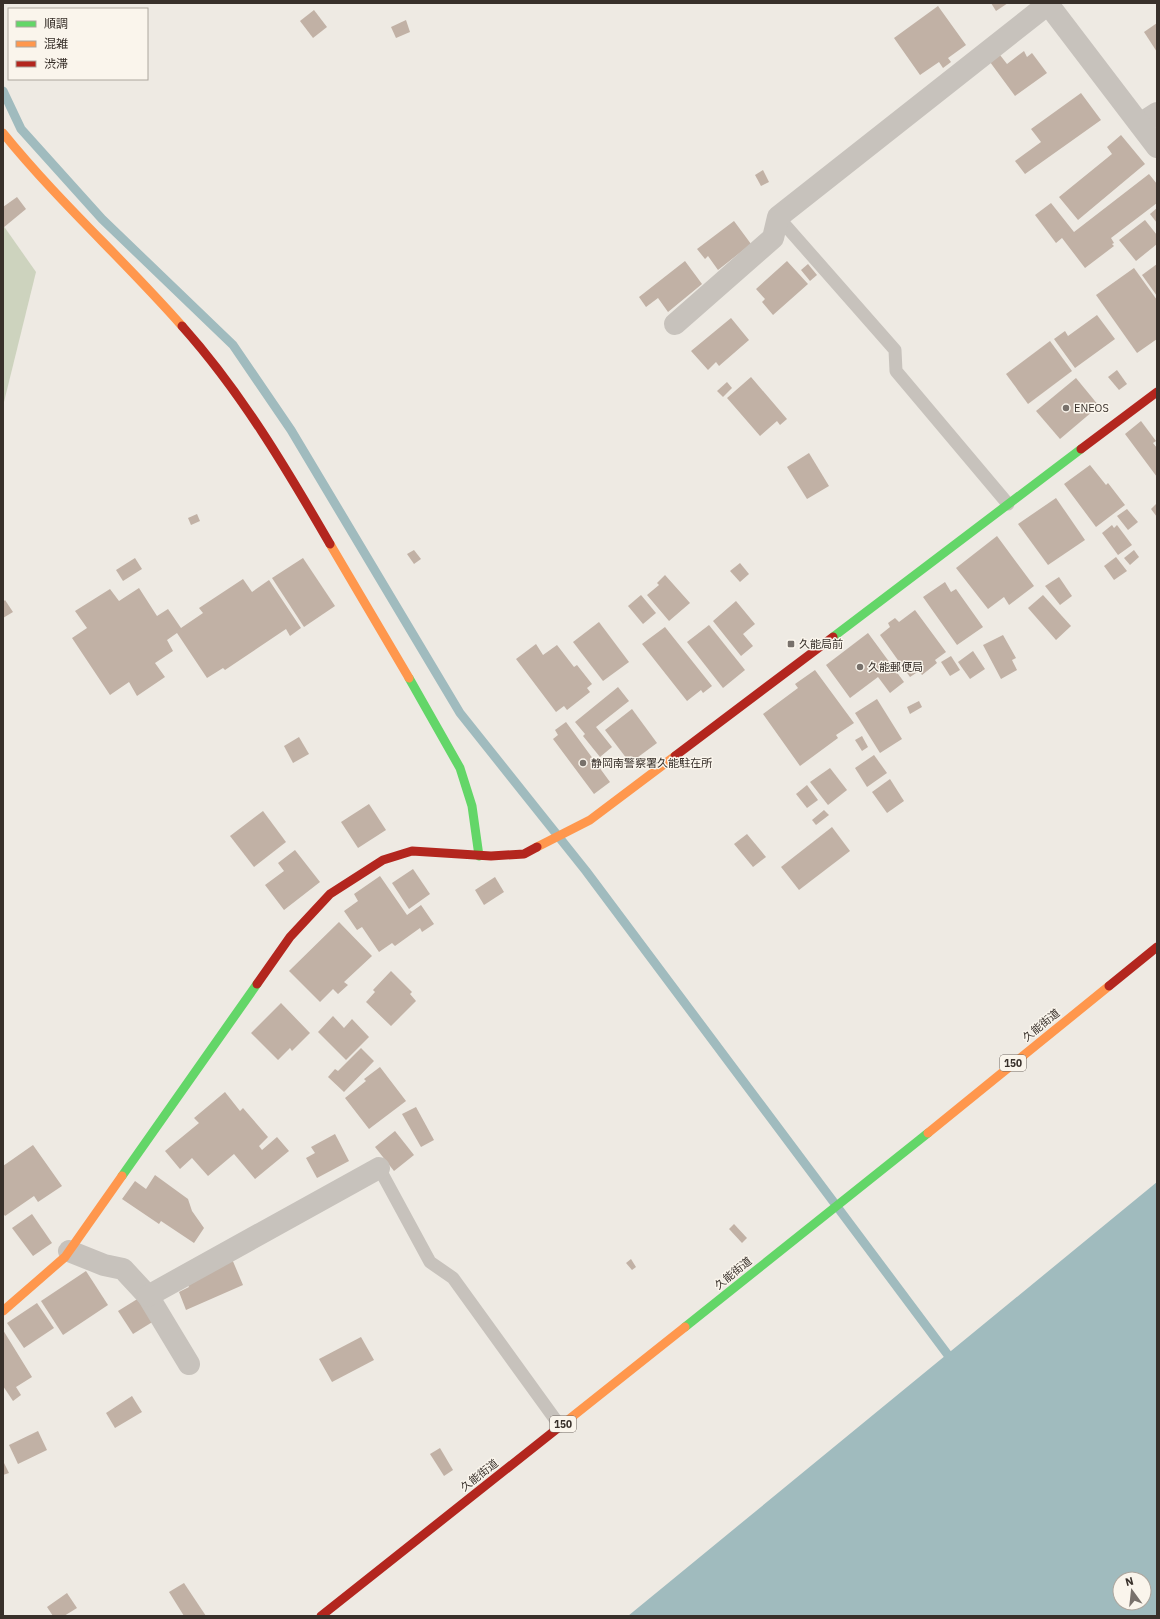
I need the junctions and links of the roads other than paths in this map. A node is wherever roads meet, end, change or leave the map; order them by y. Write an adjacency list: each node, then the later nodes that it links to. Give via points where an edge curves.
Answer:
1 (1149, 118): 3 (street); 4 (street, via 1048,4)
2 (3, 133): 8 (main road, via 28,164 159,300 238,395 291,477 460,768 472,806)
3 (1157, 147)
4 (778, 217): 5 (street, via 773,238); 7 (lane, via 895,350 896,371)
5 (676, 324)
6 (1157, 392): 7 (main road)
7 (1008, 504): 8 (main road, via 590,820 524,854)
8 (479, 856): 11 (main road, via 412,851 383,860 330,894 290,936)
9 (1157, 947): 15 (main road, 久能街道 / 150, via 870,1180)
10 (379, 1168): 12 (street); 15 (lane, via 430,1262 453,1278)
11 (69, 1251): 12 (street, via 104,1265 123,1269); 13 (main road)
12 (148, 1296): 14 (street)
13 (3, 1312)
14 (189, 1364)
15 (560, 1426): 16 (main road, 久能街道 / 150)
16 (321, 1616)

